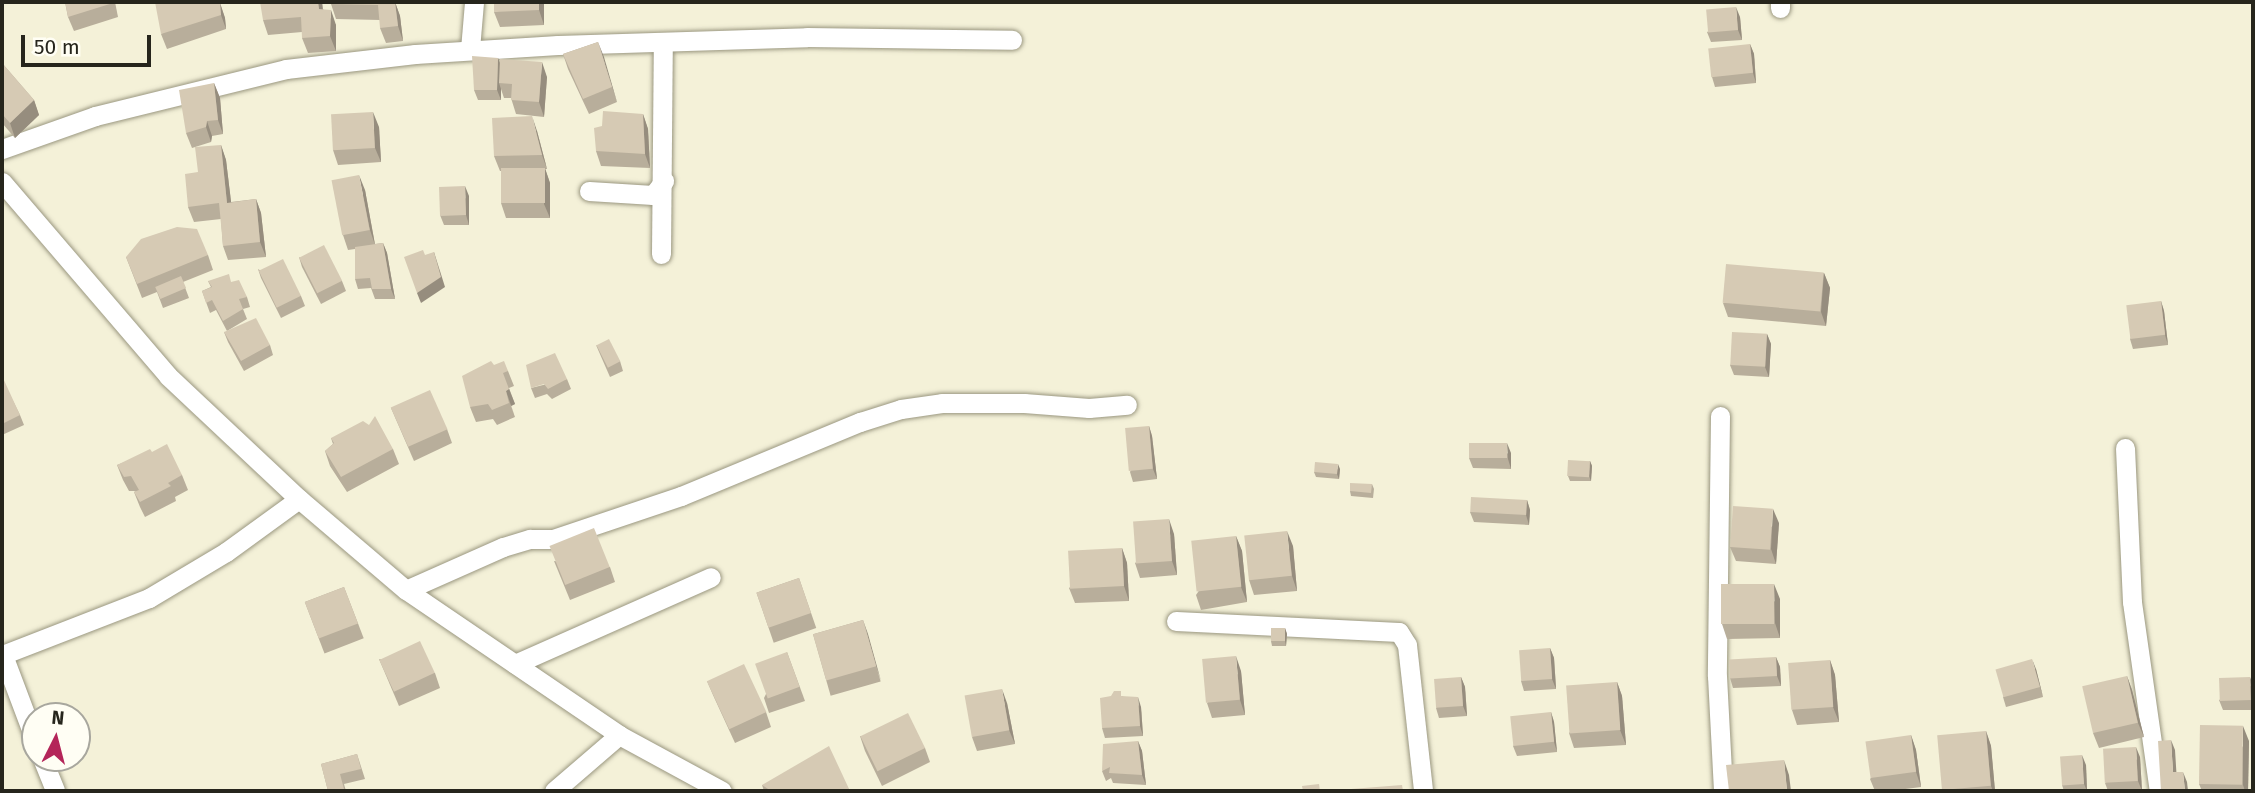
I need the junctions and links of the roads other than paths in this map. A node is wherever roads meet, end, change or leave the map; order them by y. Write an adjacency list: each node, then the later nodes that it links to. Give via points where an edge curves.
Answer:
1 (474, 2): 4 (street)
2 (1012, 40): 3 (street, via 807,37)
3 (663, 44): 4 (street); 6 (street)
4 (470, 49): 5 (street, via 286,69 95,116)
5 (2, 149)
6 (664, 181): 8 (street, via 653,195); 9 (street)
7 (2, 182): 13 (street, via 168,376)
8 (589, 191)
9 (661, 254)
10 (1127, 405): 15 (street, via 942,403 901,409 681,496 553,539 530,539 503,547)
11 (1720, 416): 26 (street, via 1717,663)
12 (2125, 448): 27 (street, via 2132,602)
13 (299, 499): 15 (street); 17 (street, via 226,552 149,597)
14 (711, 577): 18 (street)
15 (405, 590): 18 (street)
16 (1176, 621): 25 (street, via 1399,632 1407,645)
17 (2, 655): 19 (street)
18 (514, 664): 20 (street)
19 (21, 704)
20 (619, 734): 23 (street); 24 (street)
21 (48, 772): 22 (street)
22 (55, 791)
23 (554, 791)
24 (722, 791)
25 (1423, 791)
26 (1723, 791)
27 (2159, 791)

